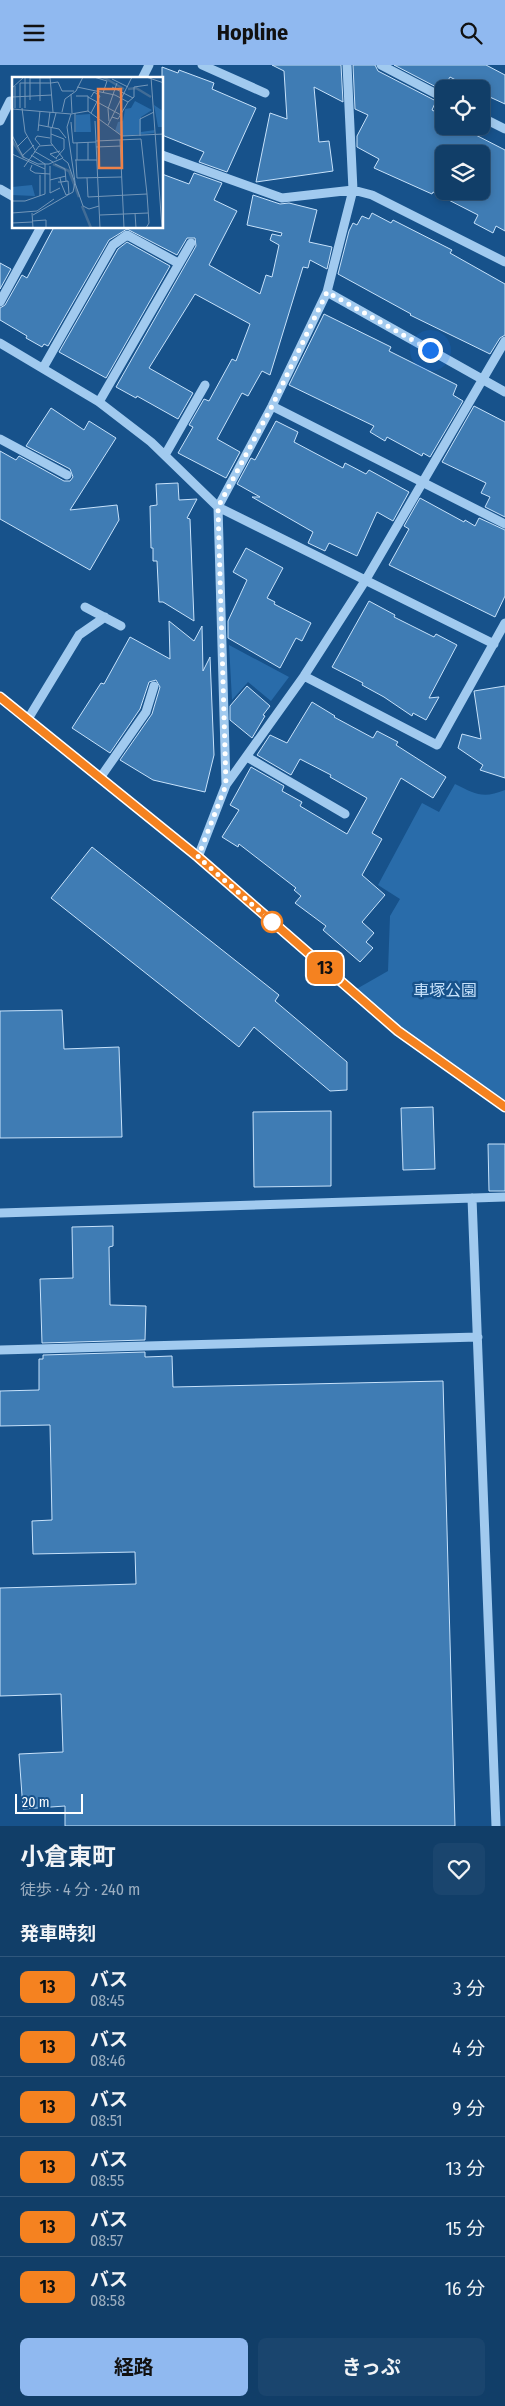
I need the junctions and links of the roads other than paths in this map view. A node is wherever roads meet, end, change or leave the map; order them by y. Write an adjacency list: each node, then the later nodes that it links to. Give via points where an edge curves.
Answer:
1 (149, 65): 5 (street)
2 (202, 65): 6 (street)
3 (347, 65): 14 (street)
4 (380, 65): 7 (street)
5 (143, 77)
6 (265, 93)
7 (435, 93)
8 (12, 102): 9 (street)
9 (0, 121)
10 (490, 122): 11 (street)
11 (505, 129)
12 (164, 156): 14 (street, via 282,198)
13 (0, 189): 15 (street)
14 (353, 190): 18 (street, via 372,195); 20 (street)
15 (12, 196)
16 (41, 229): 21 (street)
17 (191, 243): 19 (street)
18 (505, 262)
19 (178, 263): 24 (street, via 127,235 113,245); 28 (street)
20 (327, 292): 25 (street); 29 (street)
21 (0, 301)
22 (505, 341): 25 (street)
23 (0, 343): 24 (street)
24 (43, 368): 28 (street)
25 (482, 379): 27 (street); 33 (street)
26 (205, 385): 31 (street)
27 (505, 392)
28 (99, 402): 31 (street)
29 (272, 406): 33 (street); 34 (street)
30 (0, 439): 32 (street)
31 (165, 455): 34 (street)
32 (67, 475)
33 (421, 482): 35 (street); 36 (street)
34 (218, 507): 36 (street); 48 (street)
35 (505, 524)
36 (365, 581): 41 (street); 42 (street)
37 (85, 607): 38 (street)
38 (105, 617): 40 (street); 45 (street, via 79,635)
39 (505, 623): 41 (street)
40 (121, 626)
41 (494, 644): 42 (street, via 437,745)
42 (304, 676): 46 (street)
43 (154, 686): 47 (street, via 146,712)
44 (0, 697): 45 (street)
45 (28, 719): 47 (street)
46 (247, 757): 48 (street); 49 (street)
47 (100, 778): 50 (street)
48 (226, 785): 50 (street)
49 (345, 814)
50 (198, 857): 51 (street, via 398,1031)
51 (505, 1107)
52 (472, 1197): 53 (street); 54 (street); 55 (street)
53 (505, 1197)
54 (0, 1213)
55 (478, 1337): 56 (street); 57 (street)
56 (0, 1350)
57 (496, 1826)

